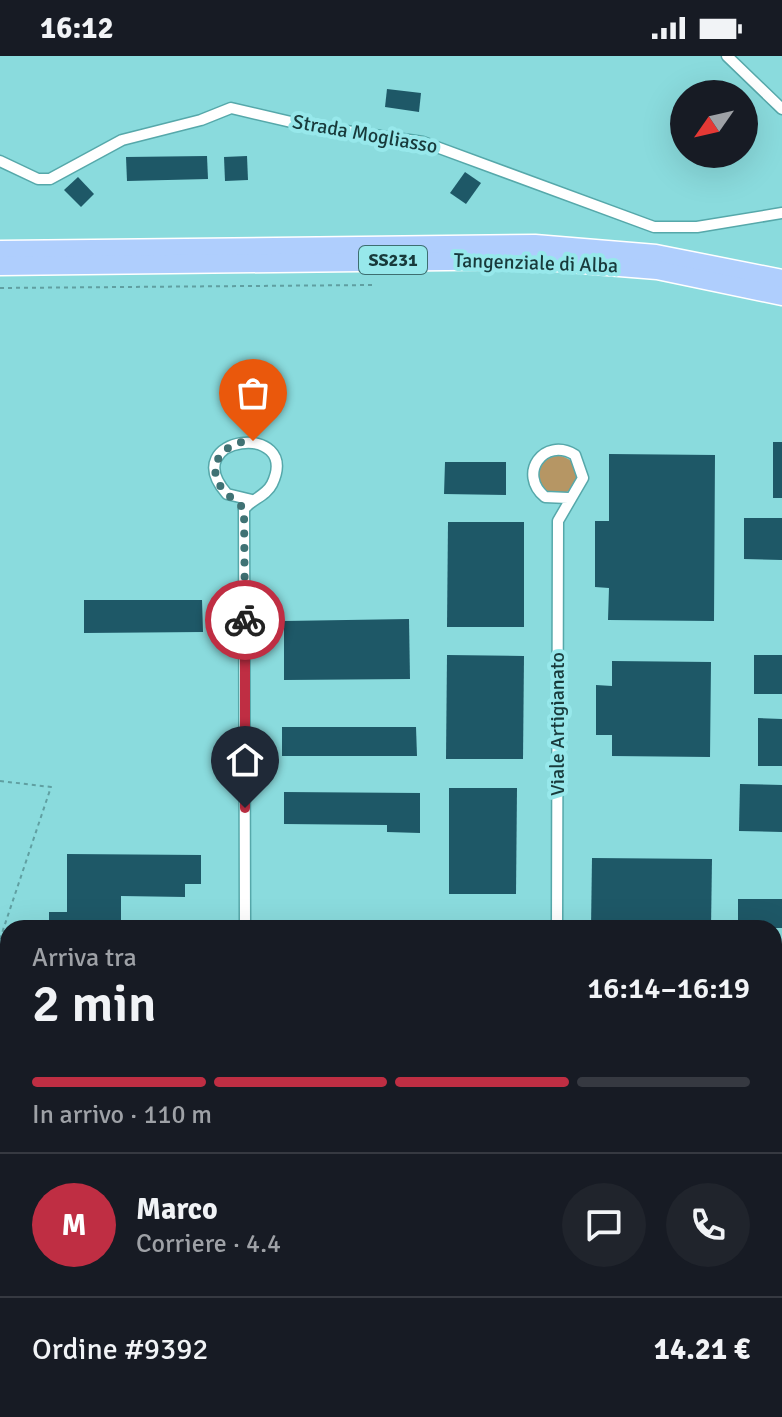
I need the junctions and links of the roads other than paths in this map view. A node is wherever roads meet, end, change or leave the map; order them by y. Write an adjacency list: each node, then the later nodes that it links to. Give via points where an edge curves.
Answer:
1 (727, 56): 2 (street)
2 (782, 109)
3 (0, 161): 4 (street, Strada Mogliasso, via 38,179 50,179 122,140 231,108 304,125 423,142 654,227 697,227)
4 (782, 213)
5 (0, 250): 8 (highway, Tangenziale di Alba / SS231, via 535,244 656,254)
6 (611, 265): 7 (highway, Tangenziale di Alba / SS231, via 441,259); 9 (highway, Tangenziale di Alba / SS231, via 712,279); 10 (highway)
7 (0, 266)
8 (782, 279)
9 (782, 296)
10 (782, 308)
11 (545, 497): 12 (street); 12 (street, via 534,484 533,467 543,453 559,449 575,455 583,470 581,487); 14 (street)
12 (568, 498): 14 (street)
13 (248, 505): 13 (street, via 269,490 276,471 269,452 253,441 233,443 216,467 220,486); 15 (street)
14 (558, 521): 16 (street, Viale Artigianato)
15 (245, 920)
16 (557, 920)

